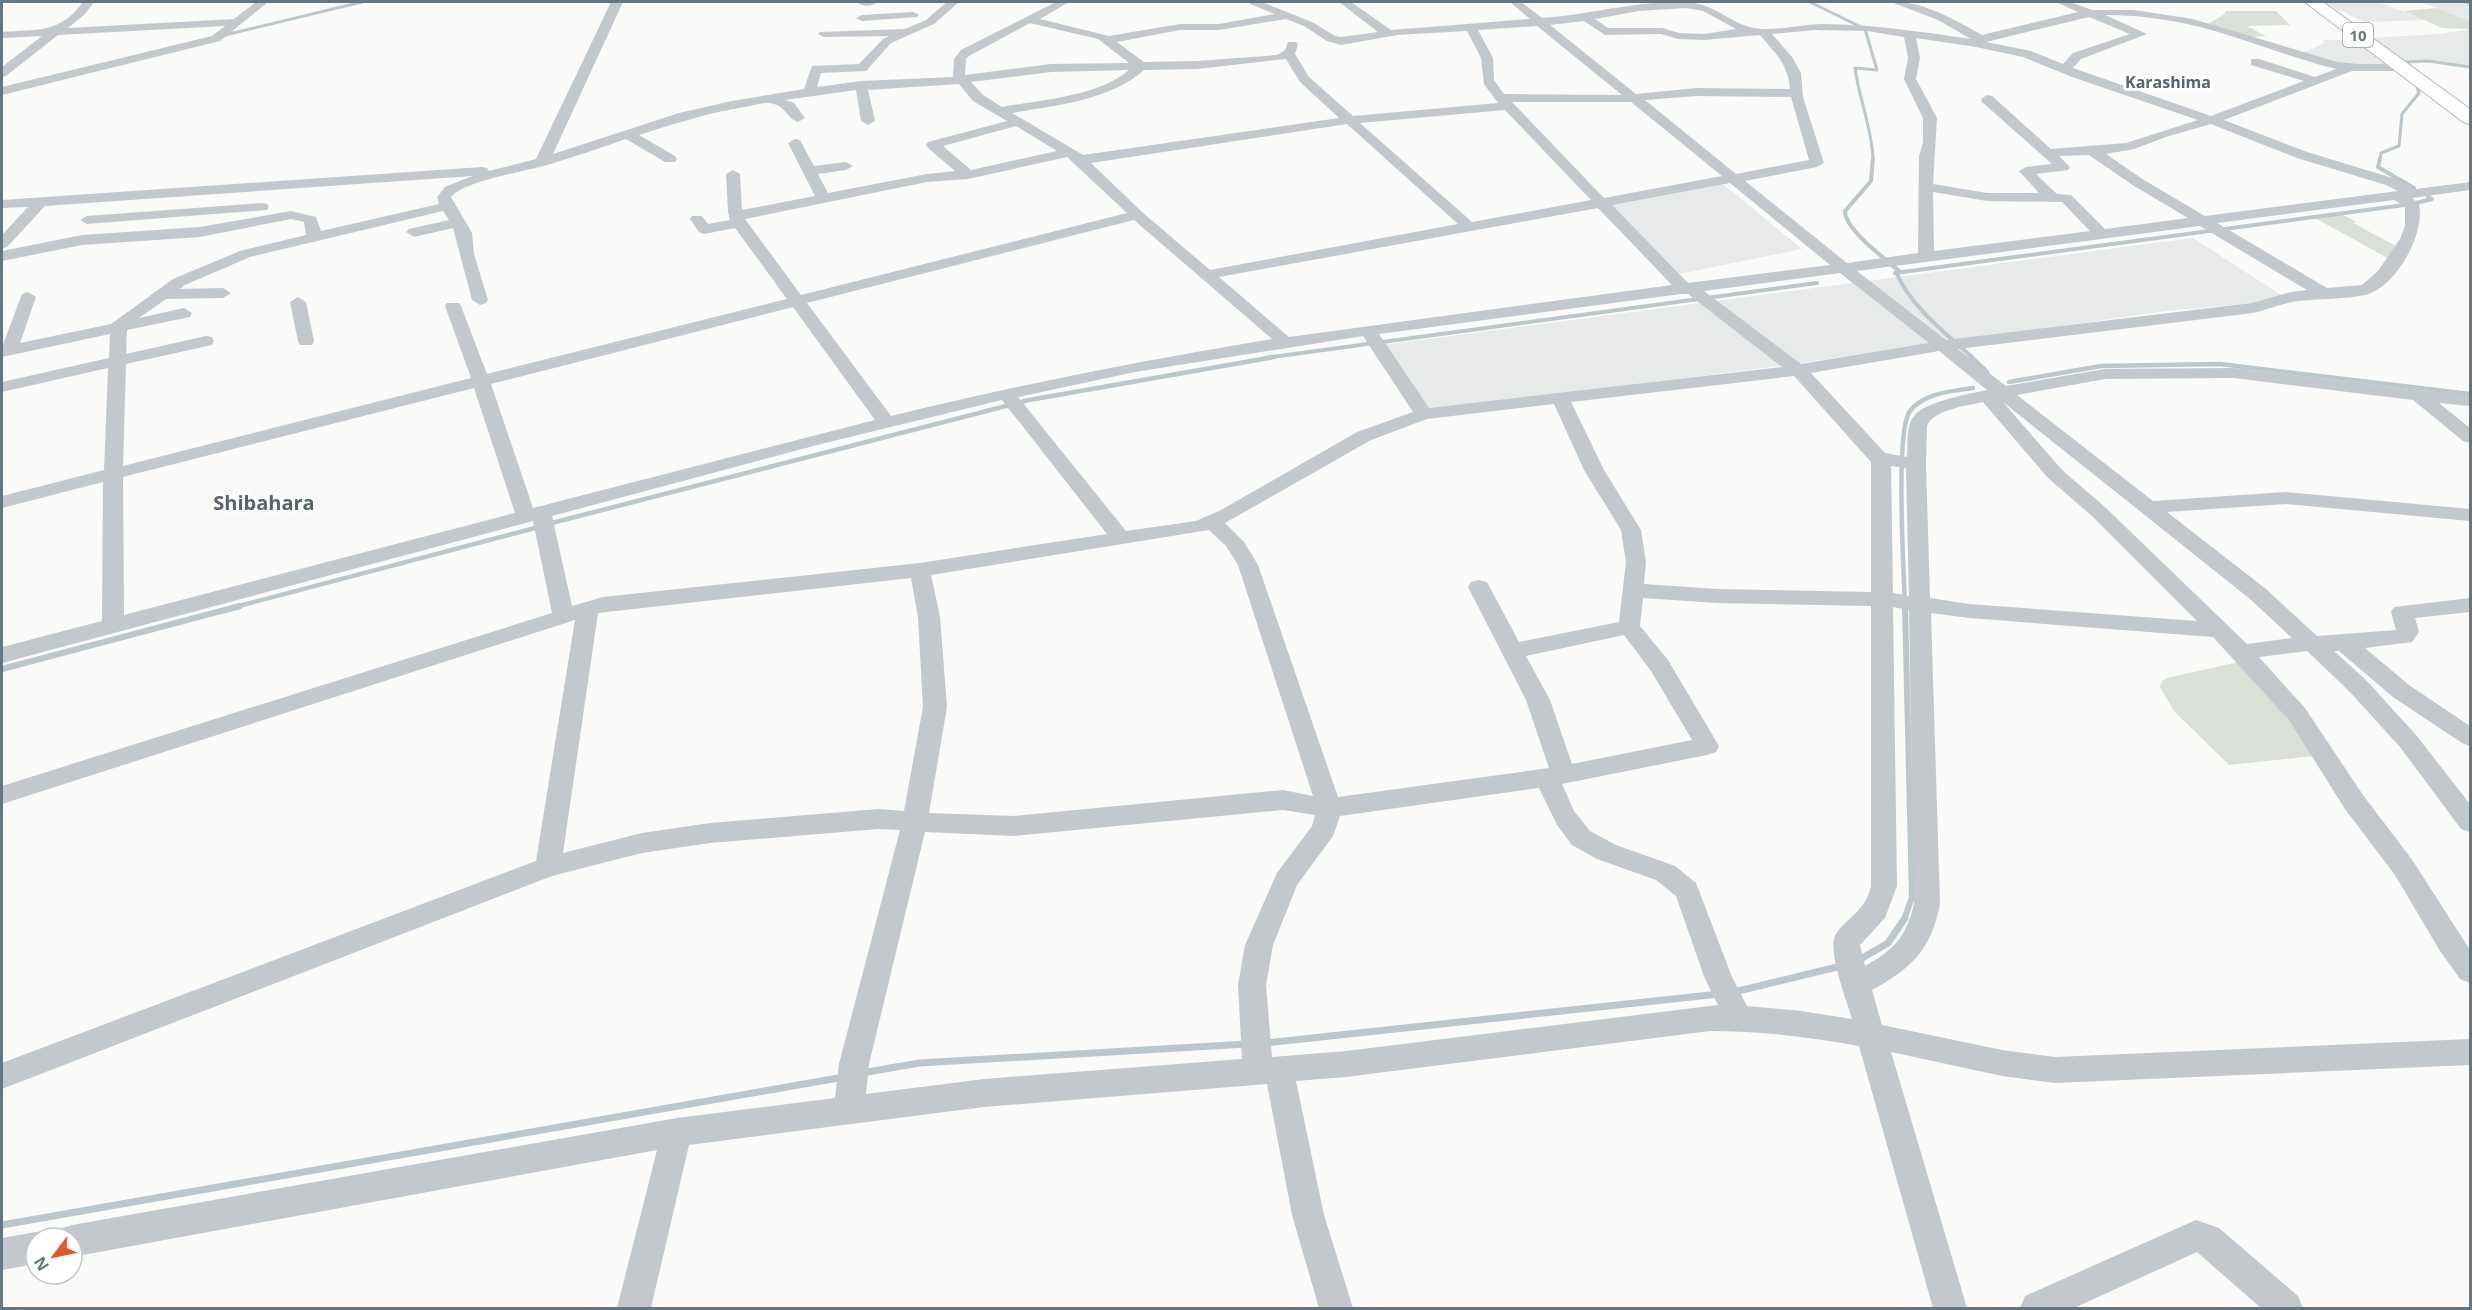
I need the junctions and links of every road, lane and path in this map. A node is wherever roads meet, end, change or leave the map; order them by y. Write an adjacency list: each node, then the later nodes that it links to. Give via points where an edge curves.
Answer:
1 (88, 2): 28 (street)
2 (262, 2): 24 (street)
3 (617, 2): 77 (street)
4 (863, 2): 5 (street); 20 (street)
5 (871, 2)
6 (953, 2): 30 (street, via 930,22)
7 (1063, 2): 23 (street)
8 (1254, 2): 18 (street)
9 (1344, 2): 32 (street)
10 (1515, 2): 25 (street)
11 (1897, 2): 15 (street)
12 (2062, 2): 17 (street)
13 (2313, 2): 46 (highway, 10)
14 (1699, 4): 21 (street, via 1655,6); 31 (street)
15 (1928, 13): 22 (street); 39 (street, via 1948,20)
16 (913, 15): 20 (street)
17 (2090, 15): 26 (street, via 2122,12); 39 (street); 48 (street, via 2141,34 2077,56)
18 (1286, 16): 37 (street); 38 (street, via 1219,27 1180,27)
19 (2215, 17): 26 (street)
20 (862, 18): 29 (street)
21 (1587, 18): 25 (street); 31 (street, via 1605,32 1662,31 1710,37)
22 (1884, 18)
23 (1030, 20): 38 (street, via 1096,34); 50 (street, via 965,53 960,59)
24 (235, 22): 28 (street); 54 (street, via 216,39)
25 (1540, 22): 27 (street); 58 (street)
26 (2199, 25): 36 (street)
27 (1471, 28): 32 (street); 61 (street, via 1487,58 1487,81)
28 (55, 32): 35 (street); 49 (street)
29 (861, 32): 30 (street); 34 (street)
30 (909, 32): 55 (street, via 887,41 862,68 816,69 810,89)
31 (1758, 32): 33 (street, via 1825,27); 56 (street, via 1790,63)
32 (1388, 33): 37 (street, via 1346,41)
33 (1909, 33): 39 (street); 86 (street, via 1914,58 1911,82 1930,118)
34 (824, 34)
35 (2, 35)
36 (2243, 37): 40 (street); 47 (street, via 2279,51)
37 (1331, 39): 41 (street)
38 (1107, 40): 45 (street)
39 (1979, 41): 48 (street, via 2022,52)
40 (2225, 42)
41 (1295, 45): 45 (street, via 1280,58); 66 (street, via 1304,79)
42 (1258, 47): 43 (street)
43 (1236, 49)
44 (2255, 62): 51 (street)
45 (1141, 67): 50 (street, via 1057,68); 62 (street, via 1099,91)
46 (2402, 67): 47 (street); 65 (highway, 10)
47 (2349, 68): 51 (street)
48 (2066, 70): 67 (street)
49 (2, 73)
50 (961, 80): 52 (street); 62 (street, via 978,98)
51 (2317, 81): 67 (street)
52 (924, 83): 53 (street); 57 (street)
53 (861, 85): 55 (street); 68 (street)
54 (2, 91)
55 (814, 92): 60 (street)
56 (1797, 93): 58 (street, via 1696,92); 83 (street, via 1817,163)
57 (927, 97)
58 (1634, 97): 61 (street); 83 (street)
59 (1987, 99): 74 (street)
60 (773, 100): 63 (street); 64 (street, via 789,106)
61 (1504, 102): 66 (street); 94 (street)
62 (1000, 111): 69 (street)
63 (684, 116): 70 (street); 71 (street)
64 (798, 118)
65 (2470, 118)
66 (1349, 120): 75 (street); 104 (street)
67 (2212, 120): 73 (street, via 2125,147); 89 (street, via 2301,155 2391,182)
68 (868, 121)
69 (1020, 121): 75 (street); 82 (street, via 933,145)
70 (693, 133)
71 (629, 135): 76 (street); 77 (street)
72 (795, 143): 79 (street)
73 (2093, 151): 74 (street); 102 (street)
74 (2046, 153): 91 (street, via 2063,168 2026,171)
75 (1075, 156): 82 (street); 98 (street)
76 (670, 159)
77 (542, 162): 80 (street)
78 (846, 166): 79 (street)
79 (810, 171): 92 (street)
80 (498, 173): 84 (street, via 465,171); 96 (street, via 450,190 444,197)
81 (734, 174): 101 (street)
82 (968, 174): 92 (street, via 927,178)
83 (1733, 178): 94 (street); 111 (street)
84 (279, 185): 87 (street); 97 (street, via 264,207)
85 (2470, 186): 89 (street)
86 (1927, 187): 91 (street, via 1987,197); 110 (street)
87 (211, 191): 88 (street); 97 (street)
88 (144, 195): 90 (street); 99 (street)
89 (2405, 195): 102 (street); 115 (street, via 2415,219 2392,267 2366,289)
90 (112, 197): 93 (street); 99 (street, via 83,225)
91 (2053, 198): 106 (street, via 2069,200)
92 (824, 199): 101 (street)
93 (40, 202): 95 (street); 108 (street)
94 (1603, 203): 104 (street); 113 (street)
95 (2, 204)
96 (447, 206): 103 (street); 107 (street)
97 (195, 213): 99 (street)
98 (1137, 215): 112 (street); 119 (street)
99 (121, 218)
100 (697, 219): 101 (street, via 704,230)
101 (737, 220): 119 (street)
102 (2204, 221): 106 (street); 115 (street)
103 (457, 223): 105 (street); 118 (street, via 464,233)
104 (1468, 226): 112 (street)
105 (414, 232)
106 (2102, 235): 110 (street)
107 (314, 237): 109 (street, via 311,220 291,215 200,232 82,240); 116 (street, via 235,258)
108 (2, 244)
109 (2, 256)
110 (1926, 258): 111 (street)
111 (1844, 268): 113 (street); 128 (street)
112 (1207, 275): 127 (street)
113 (1688, 289): 124 (street); 131 (street)
114 (223, 293): 116 (street)
115 (2323, 293): 128 (street, via 2290,297 2253,308)
116 (160, 294): 123 (street)
117 (28, 297): 129 (street)
118 (480, 300)
119 (797, 301): 132 (street); 140 (street)
120 (298, 302): 126 (street)
121 (453, 306): 132 (street)
122 (184, 313): 123 (street)
123 (118, 327): 129 (street); 130 (street)
124 (1368, 330): 127 (street); 139 (street)
125 (206, 341): 130 (street)
126 (306, 341)
127 (1285, 342): 138 (street, via 1178,358)
128 (1941, 346): 131 (street); 134 (street)
129 (5, 351)
130 (117, 362): 133 (street); 144 (street)
131 (1798, 370): 136 (street); 142 (street)
132 (481, 381): 144 (street); 149 (street)
133 (2, 387)
134 (1995, 394): 135 (street, via 2105,374 2208,372); 143 (street, via 1942,406 1925,415 1918,426); 146 (street); 147 (street, via 2055,474)
135 (2417, 394): 137 (street); 141 (street)
136 (1560, 398): 139 (street); 154 (street, via 1594,470 1631,530 1636,551)
137 (2470, 401)
138 (1011, 402): 140 (street); 151 (street)
139 (1424, 414): 150 (street, via 1364,436)
140 (886, 423): 149 (street)
141 (2470, 437)
142 (1883, 459): 143 (street); 155 (street)
143 (1913, 464): 155 (street)
144 (113, 474): 145 (street); 159 (street)
145 (2, 502)
146 (2143, 504): 147 (street); 148 (street, via 2286,498); 162 (street, via 2258,594)
147 (2094, 507): 161 (street)
148 (2470, 515)
149 (539, 522): 158 (street); 159 (street)
150 (1212, 522): 151 (street); 170 (street, via 1231,536 1248,565)
151 (1121, 539): 152 (street)
152 (920, 570): 157 (street, via 623,600); 171 (street, via 929,617 935,707)
153 (1479, 587): 164 (street)
154 (1633, 590): 155 (street); 160 (street)
155 (1903, 603): 161 (street); 174 (street, via 1884,886 1870,920 1846,941); 174 (street, via 1927,892 1925,919 1910,950 1895,963)
156 (2470, 605): 163 (street, via 2409,609 2402,612 2408,632 2404,637)
157 (588, 608): 158 (street); 173 (street)
158 (563, 615): 169 (street)
159 (113, 626): 166 (street)
160 (1629, 627): 164 (street); 168 (street, via 1660,666 1707,746)
161 (2219, 630): 165 (street)
162 (2313, 643): 163 (street); 165 (street); 172 (street, via 2382,711)
163 (2344, 643): 167 (street, via 2401,691)
164 (1512, 651): 168 (street, via 1538,700)
165 (2242, 652): 175 (street, via 2304,723)
166 (2, 655)
167 (2470, 738)
168 (1555, 776): 170 (street); 176 (street, via 1572,828 1581,838 1682,884)
169 (2, 795)
170 (1329, 808): 171 (street, via 1283,800 994,827); 179 (street, via 1324,829 1286,880 1264,928 1252,985)
171 (915, 821): 173 (street, via 878,819 681,836); 181 (street, via 854,1065)
172 (2470, 822)
173 (548, 867): 180 (street)
174 (1851, 970): 177 (street)
175 (2470, 971)
176 (1735, 1012): 177 (street); 179 (street, via 1356,1063)
177 (1871, 1035): 178 (street, via 2055,1070); 188 (street)
178 (2470, 1052)
179 (1261, 1057): 181 (street, via 984,1093); 187 (street)
180 (2, 1076)
181 (850, 1102): 182 (street)
182 (677, 1132): 183 (street); 186 (street)
183 (84, 1239)
184 (24, 1250): 185 (street)
185 (2, 1254)
186 (634, 1308)
187 (1336, 1308)
188 (1950, 1308)
189 (2037, 1308): 190 (street, via 2196,1236 2207,1240)
190 (2286, 1308)

